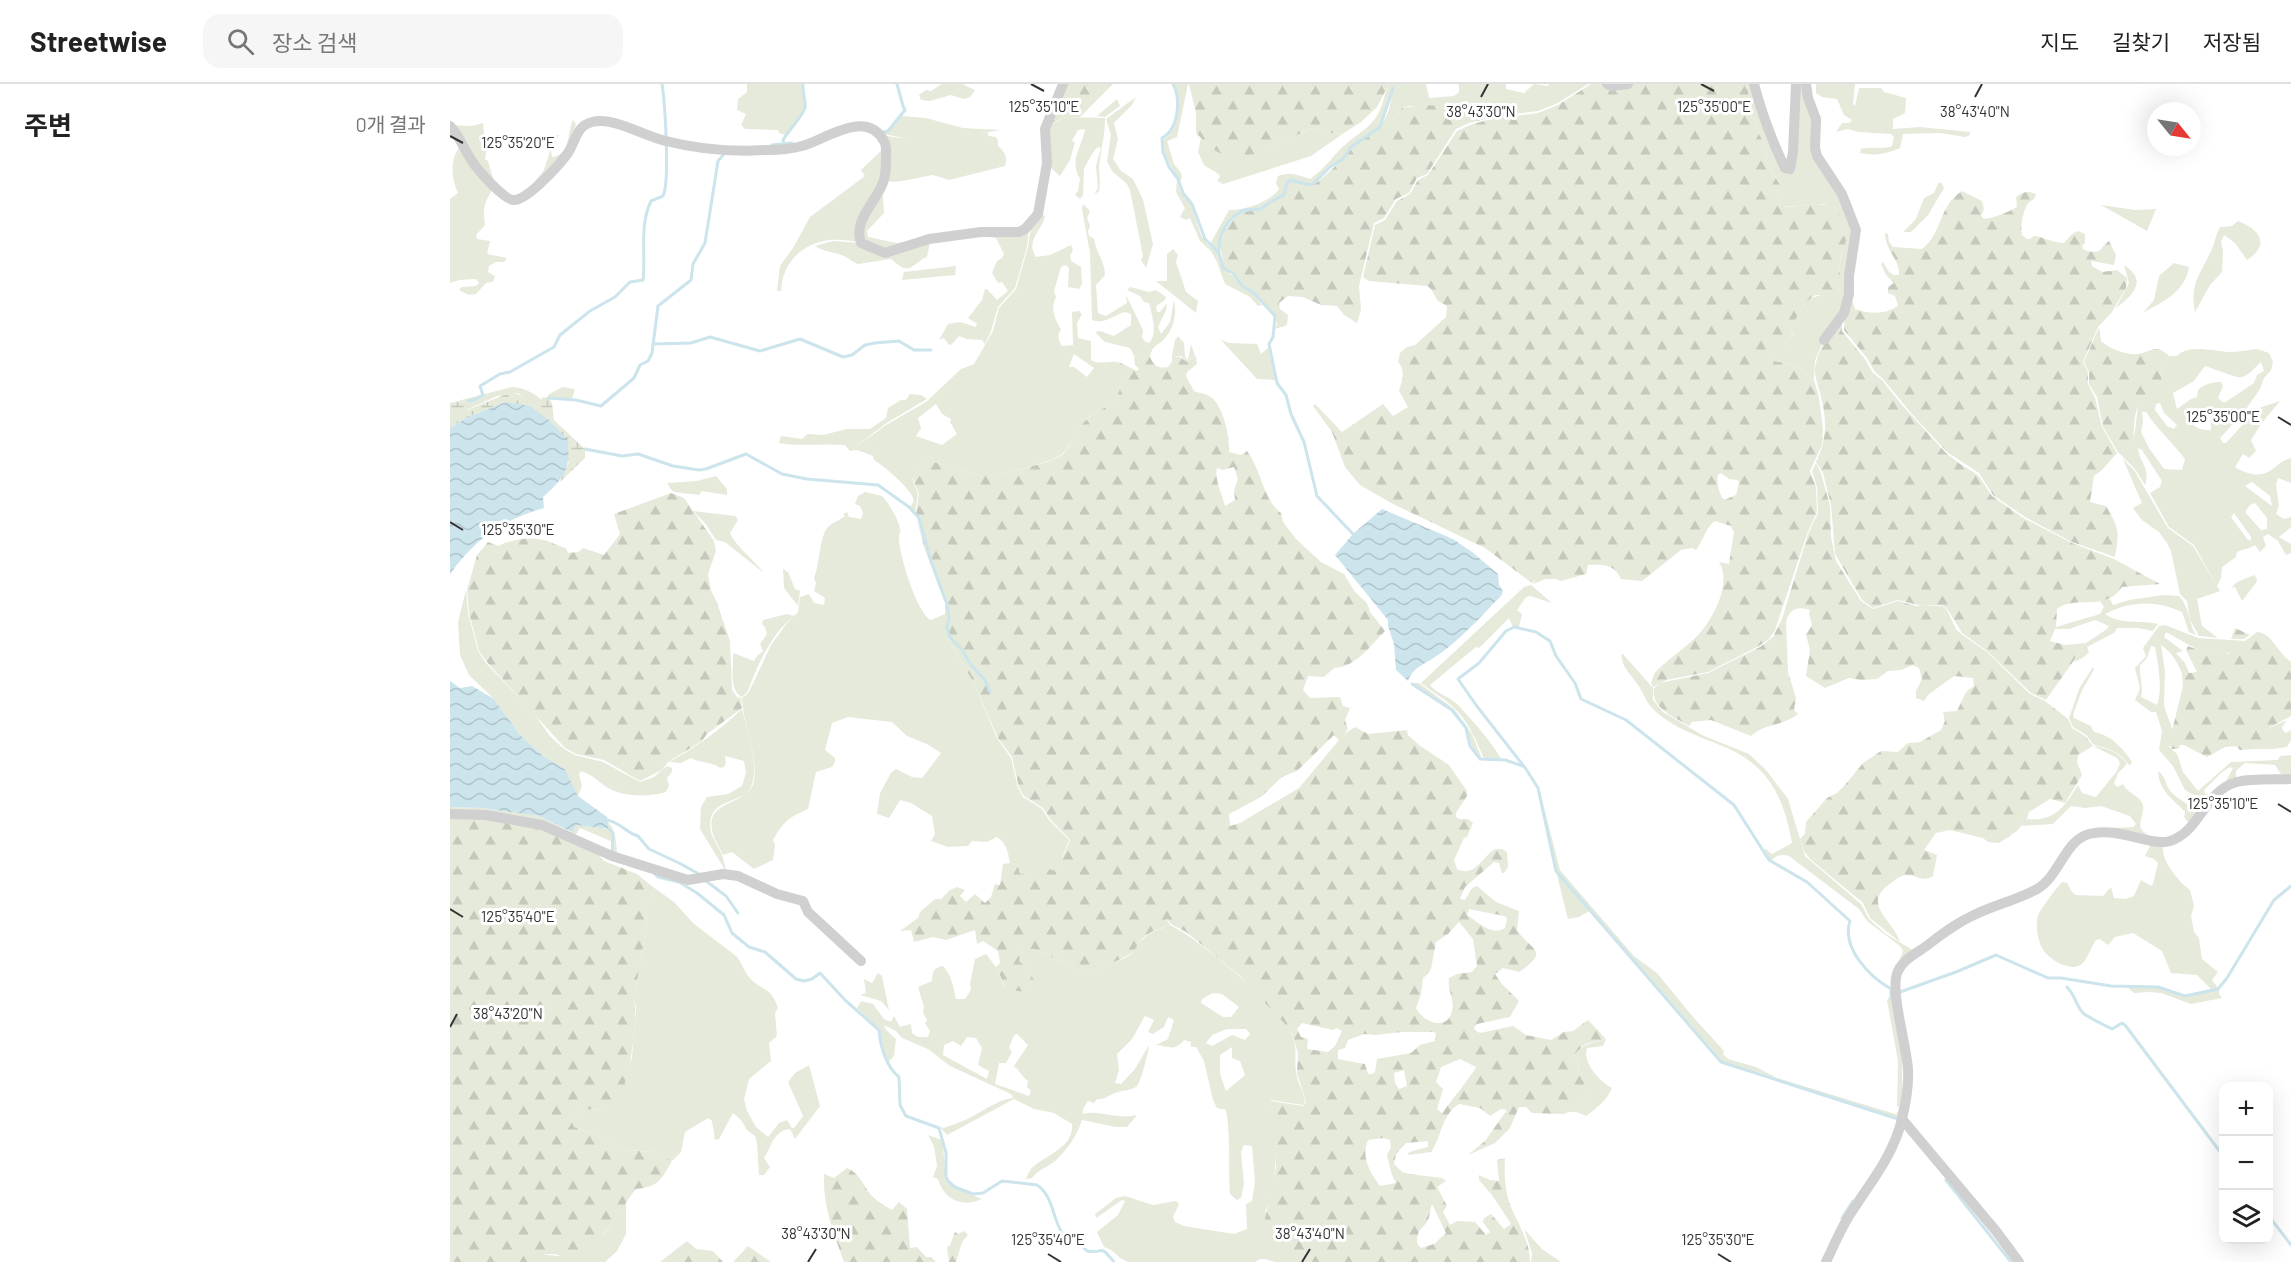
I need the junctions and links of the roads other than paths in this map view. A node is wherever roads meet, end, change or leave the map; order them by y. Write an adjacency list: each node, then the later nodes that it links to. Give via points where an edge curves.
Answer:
1 (1063, 84): 7 (street, via 1046,126 1045,174 1038,214 1030,225 1019,232 929,239 885,253 861,243 859,237 862,220 882,186 886,168 884,140 872,129 856,126 802,146 744,151 682,145 608,121 590,122 577,131 568,153 550,172 527,195 516,200 506,197 473,163)
2 (1607, 84): 3 (street)
3 (1628, 84)
4 (1754, 84): 5 (street, via 1769,136 1785,168 1790,169)
5 (1796, 84)
6 (1806, 84): 8 (street, via 1816,119 1817,156 1842,194 1856,230 1844,314)
7 (450, 126)
8 (1824, 340)
9 (2291, 779): 12 (street, via 2229,785 2211,800 2193,824 2169,842 2111,832 2088,834 2073,846 2043,885 1972,915 1907,959 1898,971 1895,986 1908,1070)
10 (450, 814): 11 (street, via 485,815 542,825 612,856 688,880 723,874 738,876 803,901 808,912)
11 (861, 961)
12 (1902, 1119): 13 (street, via 1890,1153 1847,1219); 14 (street)
13 (1826, 1262)
14 (2019, 1262)

